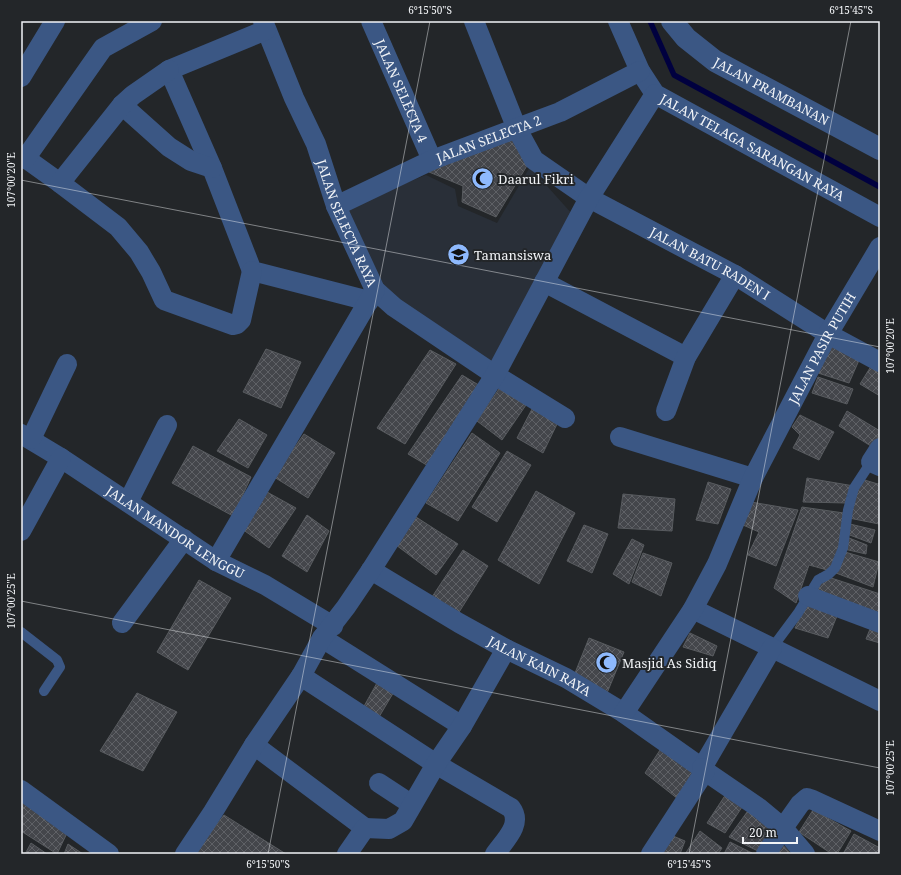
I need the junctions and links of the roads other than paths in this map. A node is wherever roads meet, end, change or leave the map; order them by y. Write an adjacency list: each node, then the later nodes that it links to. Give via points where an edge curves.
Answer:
1 (55, 21): 10 (street)
2 (152, 21): 15 (street, via 103,48)
3 (371, 21): 16 (street, JALAN SELECTA 4)
4 (474, 21): 13 (street, JALAN BATU RADEN I)
5 (618, 21): 9 (street, JALAN TELAGA SARANGAN RAYA)
6 (672, 21): 14 (street, JALAN PRAMBANAN, via 686,38 715,61)
7 (264, 25): 8 (street); 20 (street, JALAN SELECTA RAYA, via 316,144)
8 (169, 70): 12 (street); 17 (street)
9 (640, 71): 11 (street, JALAN TELAGA SARANGAN RAYA); 13 (street, JALAN SELECTA 2, via 560,112)
10 (21, 77)
11 (655, 94): 19 (street); 21 (street, JALAN TELAGA SARANGAN RAYA)
12 (122, 105): 17 (street, via 169,147 191,161); 18 (street)
13 (517, 129): 16 (street, JALAN SELECTA 2); 19 (street, JALAN BATU RADEN I, via 534,160)
14 (880, 149)
15 (23, 157): 18 (street)
16 (432, 160): 20 (street, JALAN SELECTA 2)
17 (212, 168): 23 (street)
18 (60, 183): 23 (street, via 118,227 139,252 164,300 233,325 237,324 241,320)
19 (589, 198): 24 (street, JALAN BATU RADEN I); 25 (street)
20 (336, 206): 26 (street, JALAN SELECTA RAYA)
21 (880, 217)
22 (880, 247): 27 (street, JALAN PASIR PUTIH)
23 (252, 271): 26 (street)
24 (734, 275): 27 (street, JALAN BATU RADEN I); 28 (street)
25 (544, 282): 28 (street); 31 (street)
26 (372, 295): 31 (street, JALAN SELECTA RAYA); 43 (street)
27 (828, 334): 29 (street, JALAN BATU RADEN I); 39 (street, JALAN PASIR PUTIH)
28 (686, 357): 32 (street)
29 (880, 362)
30 (67, 364): 35 (street)
31 (495, 375): 33 (street, JALAN SELECTA RAYA); 44 (street)
32 (666, 411)
33 (565, 418)
34 (167, 425): 40 (street)
35 (26, 437): 37 (street, JALAN MANDOR LENGGU)
36 (620, 437): 39 (street)
37 (61, 458): 40 (street, JALAN MANDOR LENGGU); 41 (street)
38 (877, 459): 45 (lane, via 854,488 843,548 835,568 818,580)
39 (753, 478): 46 (street, JALAN PASIR PUTIH, via 717,564)
40 (128, 502): 42 (street, JALAN MANDOR LENGGU)
41 (21, 531)
42 (184, 539): 43 (street, JALAN MANDOR LENGGU); 47 (street)
43 (216, 561): 50 (street, JALAN MANDOR LENGGU, via 265,585)
44 (372, 570): 50 (street); 52 (street, JALAN KAIN RAYA)
45 (808, 596): 48 (street); 51 (lane)
46 (693, 609): 51 (street); 56 (street, JALAN PASIR PUTIH)
47 (122, 623)
48 (880, 623)
49 (21, 632): 54 (lane, via 58,660 60,667)
50 (327, 632): 53 (street); 57 (street, JALAN MANDOR LENGGU)
51 (772, 648): 55 (street); 60 (street)
52 (506, 649): 56 (street, JALAN KAIN RAYA, via 566,678); 57 (street)
53 (302, 676): 58 (street); 59 (street)
54 (44, 691)
55 (880, 701)
56 (624, 713): 60 (street, JALAN KAIN RAYA)
57 (462, 726): 59 (street)
58 (254, 745): 64 (street); 68 (street, via 214,812)
59 (436, 764): 63 (street); 70 (street, via 511,808 516,814 516,823)
60 (703, 770): 65 (street, JALAN KAIN RAYA, via 759,808); 71 (street)
61 (379, 783): 63 (street)
62 (21, 790): 67 (street)
63 (411, 804): 64 (street, via 403,821 397,826 385,830)
64 (366, 828): 69 (street)
65 (783, 828): 66 (street, via 807,798); 72 (street); 73 (street, JALAN KAIN RAYA)
66 (880, 831)
67 (109, 854)
68 (185, 854)
69 (347, 854)
70 (495, 854)
71 (650, 854)
72 (766, 854)
73 (805, 854)

